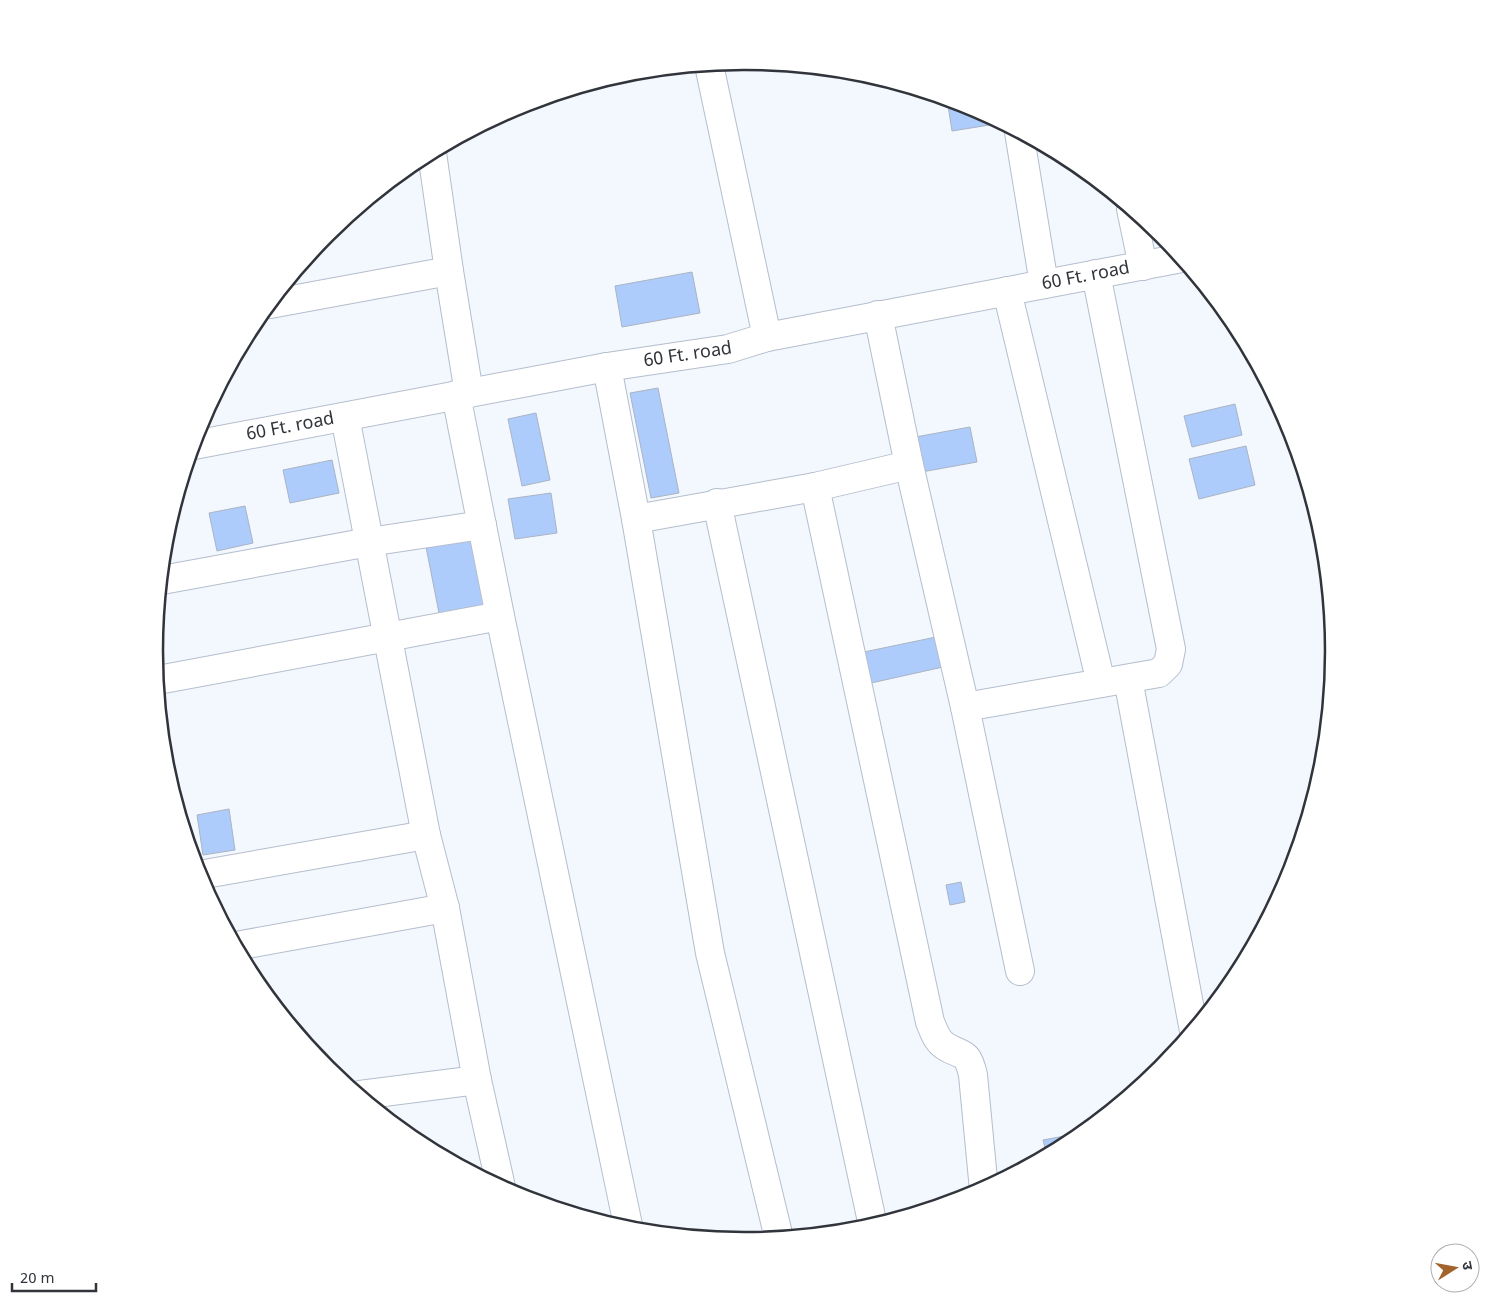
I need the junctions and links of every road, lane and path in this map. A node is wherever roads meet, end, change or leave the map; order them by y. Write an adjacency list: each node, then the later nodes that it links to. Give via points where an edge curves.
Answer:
1 (712, 71): 13 (street)
2 (1020, 140): 9 (street)
3 (433, 161): 7 (street)
4 (1133, 219): 6 (street)
5 (1174, 260): 6 (street, 60 Ft. road)
6 (1143, 266): 8 (street, 60 Ft. road)
7 (448, 271): 11 (street); 15 (street)
8 (1096, 274): 9 (street, 60 Ft. road); 28 (street, via 1171,649 1168,664 1159,673)
9 (1044, 284): 10 (street, 60 Ft. road)
10 (1007, 291): 12 (street, 60 Ft. road); 29 (street)
11 (281, 302)
12 (878, 316): 13 (street, 60 Ft. road); 18 (street)
13 (767, 337): 14 (street, 60 Ft. road, via 728,349)
14 (607, 368): 15 (street, 60 Ft. road); 21 (street)
15 (463, 394): 16 (street, 60 Ft. road); 22 (street)
16 (345, 418): 17 (street, 60 Ft. road); 23 (street)
17 (202, 444)
18 (909, 465): 19 (street); 30 (street)
19 (814, 487): 20 (street); 40 (street, via 930,1022 936,1037 944,1045 963,1053 970,1062)
20 (717, 503): 21 (street); 41 (street)
21 (636, 519): 43 (street, via 710,953)
22 (482, 525): 23 (street); 25 (street)
23 (369, 542): 24 (street); 26 (street)
24 (168, 579)
25 (500, 616): 26 (street); 42 (street)
26 (388, 636): 27 (street); 31 (street)
27 (164, 679)
28 (1128, 679): 29 (street); 36 (street)
29 (1101, 683): 30 (street)
30 (965, 707): 35 (street)
31 (426, 835): 32 (street); 33 (street)
32 (208, 874)
33 (444, 908): 34 (street); 37 (street)
34 (243, 945)
35 (1020, 971)
36 (1192, 1022)
37 (476, 1080): 38 (street); 39 (street)
38 (368, 1094)
39 (494, 1176)
40 (983, 1182)
41 (872, 1219)
42 (627, 1221)
43 (778, 1232)

